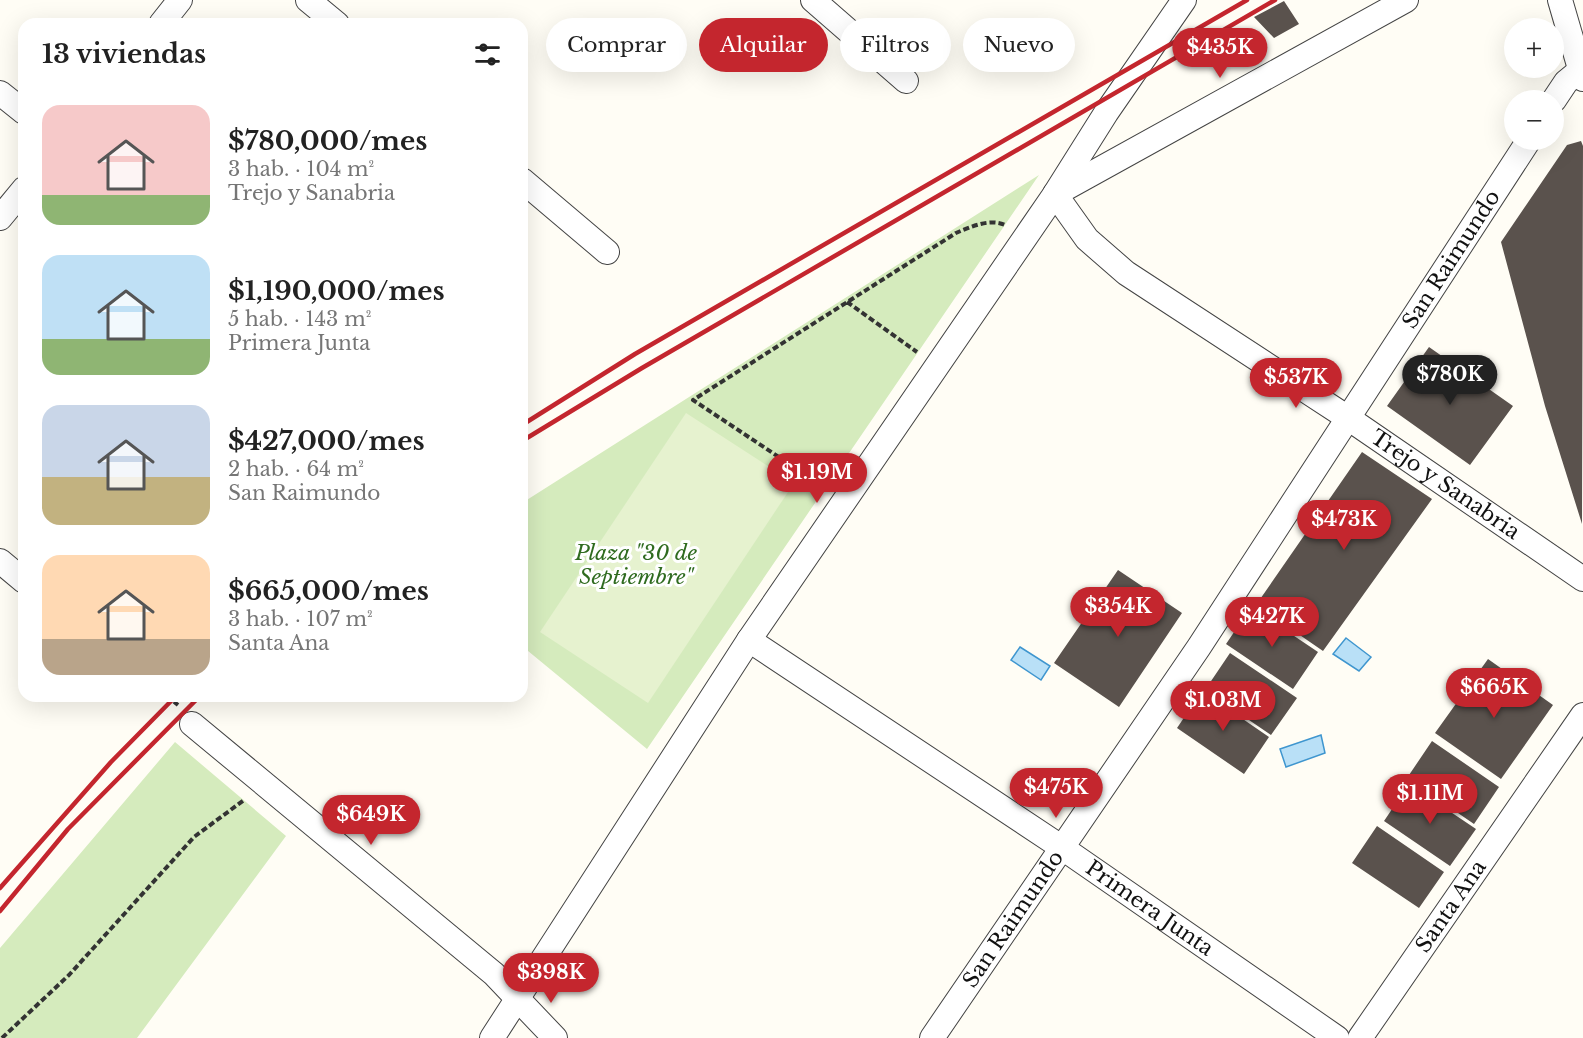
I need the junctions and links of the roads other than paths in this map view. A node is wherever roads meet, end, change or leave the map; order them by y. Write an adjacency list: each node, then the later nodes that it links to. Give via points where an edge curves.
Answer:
1 (180, 0): 7 (street)
2 (308, 0): 8 (street)
3 (813, 0): 10 (street)
4 (1184, 0): 16 (street)
5 (1406, 0): 16 (street)
6 (1560, 0): 9 (street)
7 (165, 18)
8 (330, 18)
9 (1582, 72): 11 (street)
10 (906, 81)
11 (1561, 90)
12 (0, 93): 13 (street)
13 (18, 107)
14 (1522, 150): 20 (street, San Raimundo)
15 (528, 185): 19 (street)
16 (1055, 195): 20 (street, Trejo y Sanabria, via 1087,239 1126,273); 24 (street)
17 (18, 196): 18 (street)
18 (0, 218)
19 (607, 252)
20 (1348, 418): 23 (street, Trejo y Sanabria); 27 (street, San Raimundo, via 1199,647)
21 (0, 561): 22 (street)
22 (18, 576)
23 (1583, 579)
24 (749, 640): 27 (street, Primera Junta); 28 (street)
25 (1583, 715): 33 (street, Santa Ana)
26 (192, 724): 28 (street, via 494,974)
27 (1061, 847): 31 (street, San Raimundo); 32 (street, Primera Junta)
28 (518, 1000): 29 (street); 30 (street)
29 (492, 1038)
30 (555, 1038)
31 (932, 1038)
32 (1337, 1038)
33 (1360, 1038)

